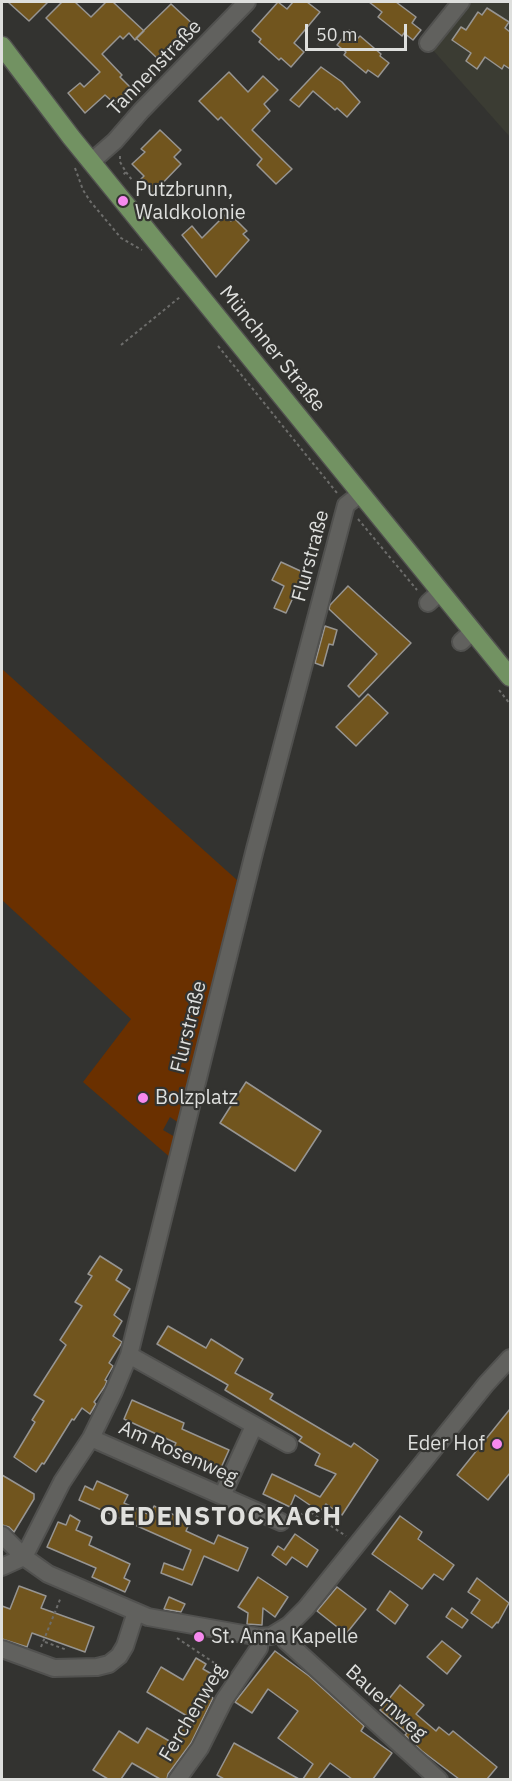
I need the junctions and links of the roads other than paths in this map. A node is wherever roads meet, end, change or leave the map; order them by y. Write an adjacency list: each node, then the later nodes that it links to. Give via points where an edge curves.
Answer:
1 (247, 2): 5 (street, Tannenstraße)
2 (461, 2): 3 (street)
3 (428, 43)
4 (2, 46): 5 (main road, Münchner Straße)
5 (91, 162): 6 (main road, Münchner Straße)
6 (353, 499): 7 (main road, Münchner Straße, via 467,637); 8 (street, Flurstraße, via 255,849)
7 (510, 677)
8 (129, 1355): 10 (street); 11 (street, Flurstraße)
9 (510, 1358): 19 (street, via 306,1608)
10 (254, 1426): 12 (street); 13 (street)
11 (91, 1438): 13 (street, Am Rosenweg); 16 (street, Flurstraße, via 62,1482)
12 (288, 1444)
13 (222, 1496): 14 (street, Am Rosenweg)
14 (281, 1522)
15 (2, 1535): 16 (street)
16 (24, 1557): 17 (street); 18 (street, via 48,1574)
17 (2, 1567)
18 (136, 1612): 20 (street, via 158,1620); 21 (street, via 125,1646 109,1664 54,1668)
19 (281, 1631): 20 (street); 23 (street, Bauernweg, via 286,1641)
20 (261, 1637): 22 (street, Ferchenweg, via 259,1648 224,1700 200,1748)
21 (2, 1648)
22 (177, 1779)
23 (439, 1779)

